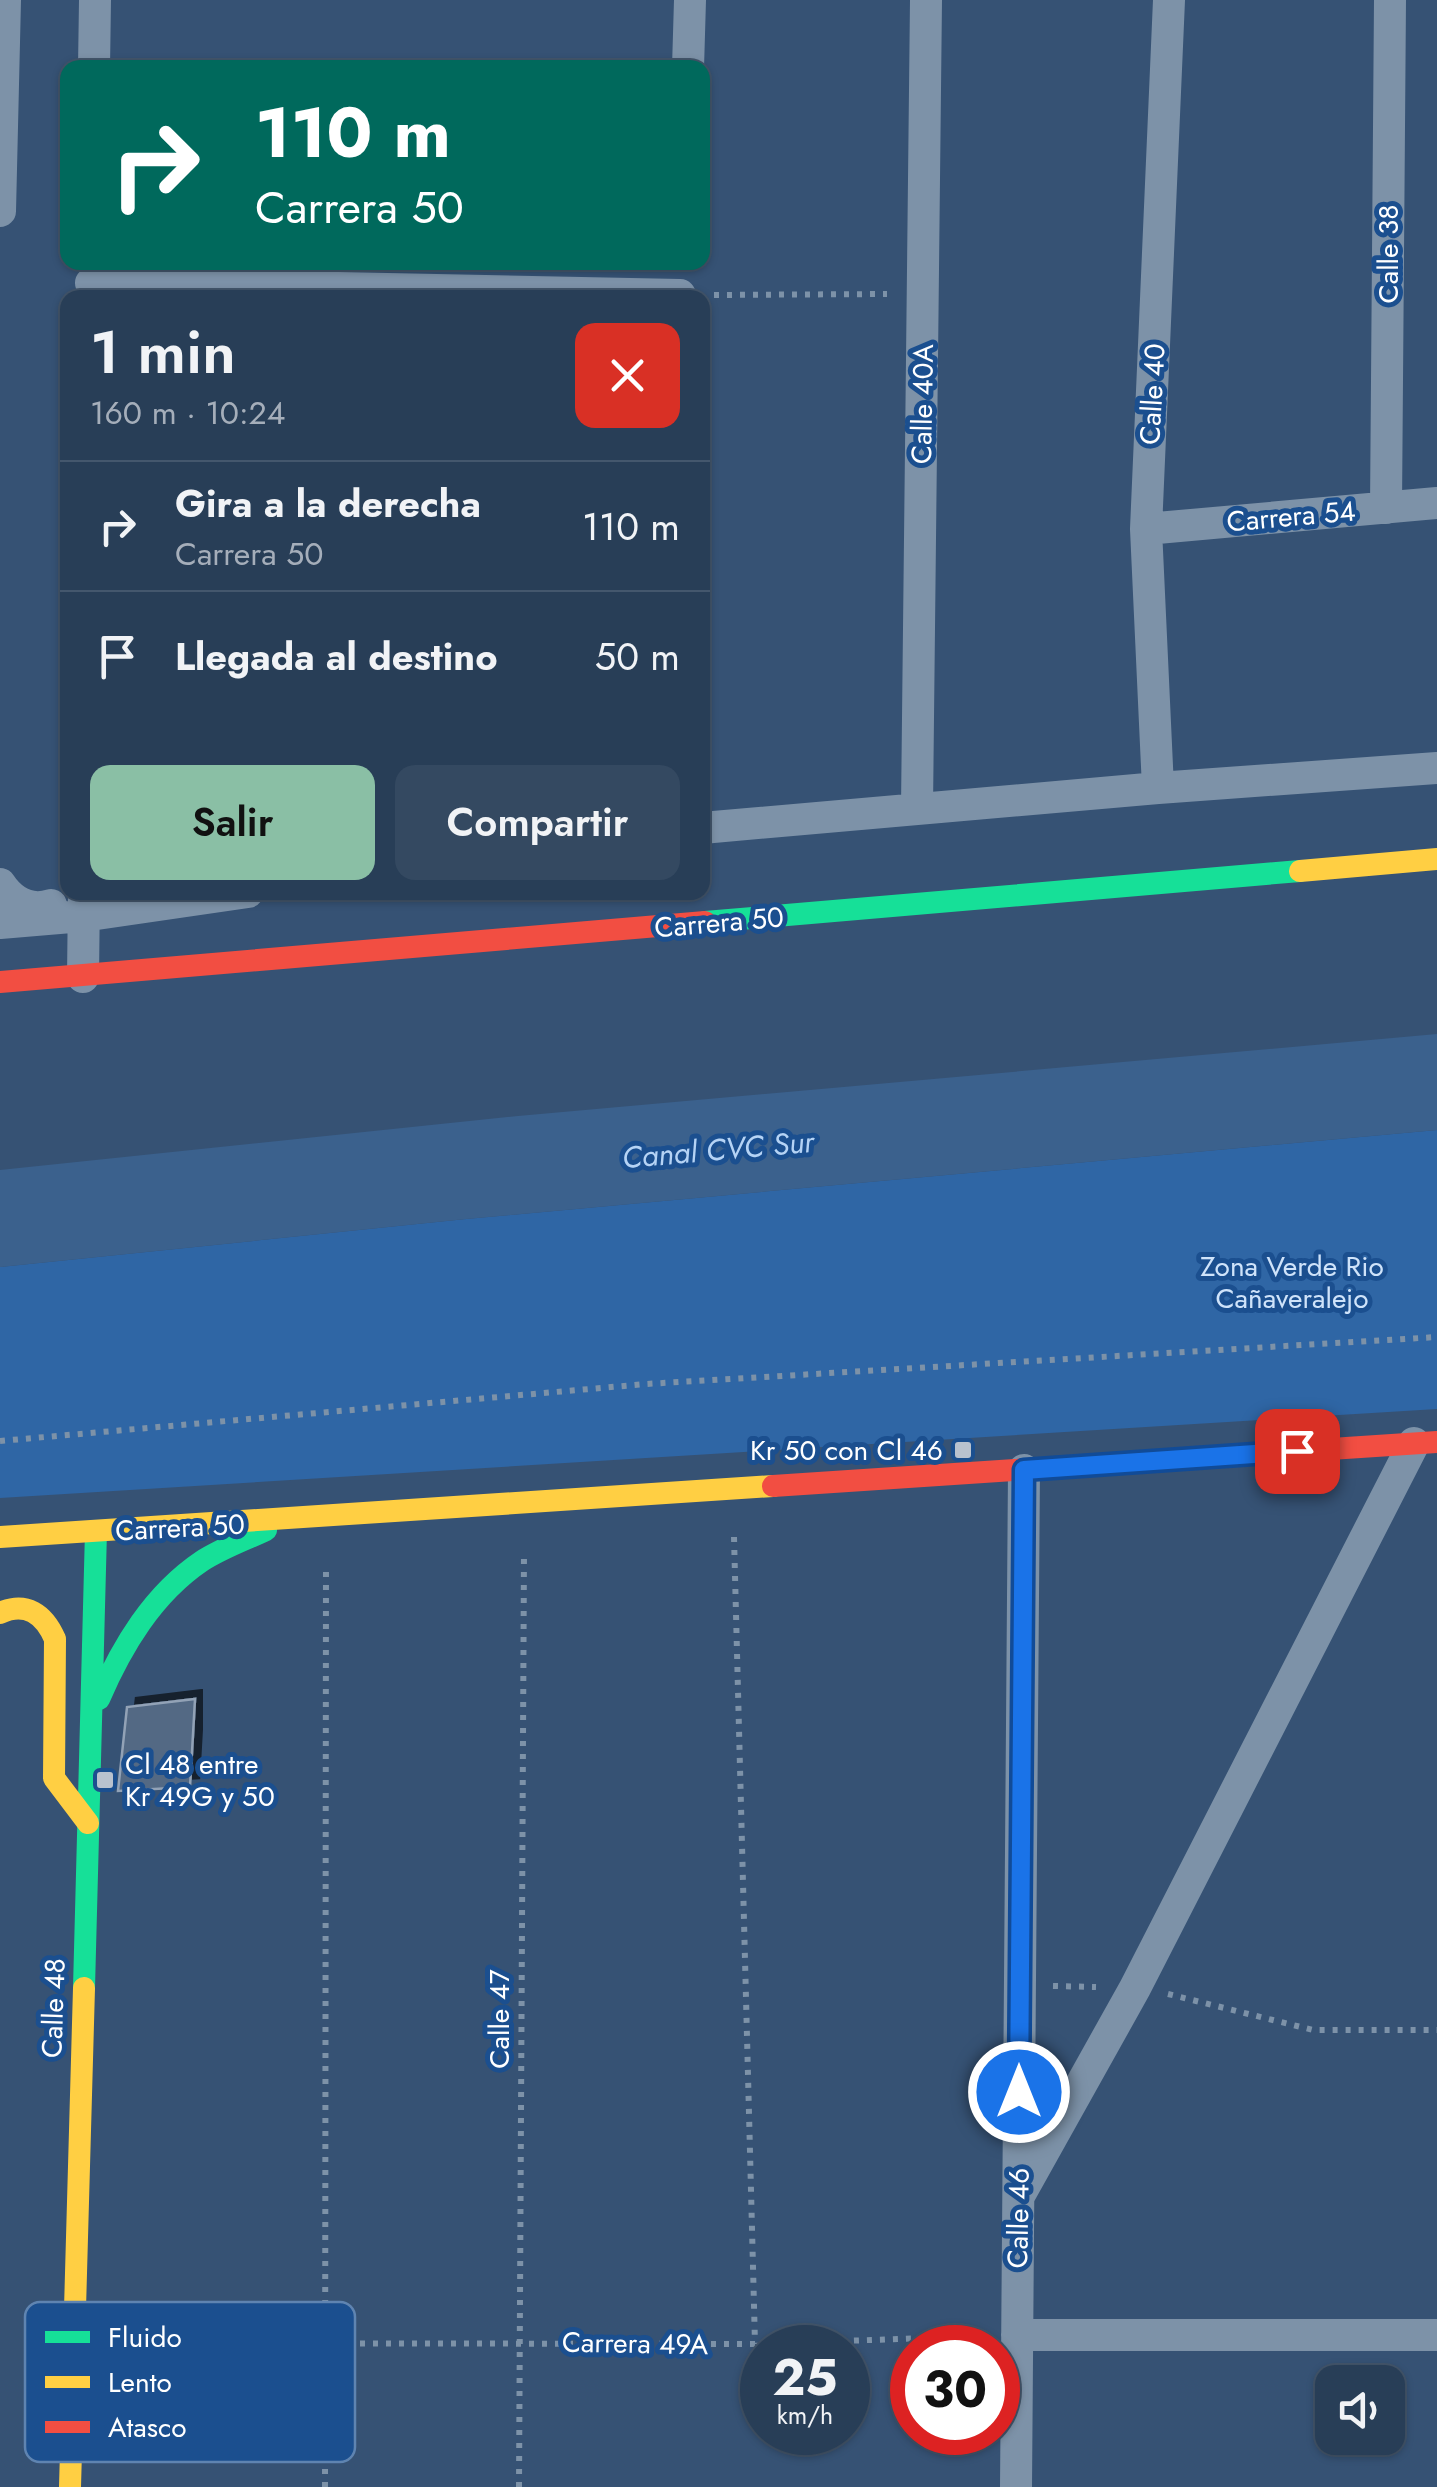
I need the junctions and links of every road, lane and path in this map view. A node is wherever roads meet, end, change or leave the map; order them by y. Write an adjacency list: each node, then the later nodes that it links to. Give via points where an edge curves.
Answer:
1 (4, 0): 7 (street)
2 (94, 0): 8 (street)
3 (690, 0): 9 (street)
4 (926, 0): 13 (street, Calle 40A)
5 (1169, 0): 16 (street, Calle 40)
6 (1390, 0): 15 (street, Calle 38)
7 (2, 40): 10 (street)
8 (94, 60)
9 (688, 60)
10 (0, 211)
11 (91, 281): 12 (street)
12 (681, 285): 13 (path)
13 (923, 294): 19 (street, Calle 40A)
14 (1437, 503): 15 (street, Carrera 54)
15 (1386, 508): 16 (street, Carrera 54)
16 (1146, 529): 18 (street, Calle 40)
17 (1437, 768): 18 (street)
18 (1158, 788): 19 (street)
19 (917, 808): 20 (street)
20 (710, 827)
21 (1437, 860): 25 (street, Carrera 50)
22 (0, 884): 23 (street, via 15,902 41,908)
23 (78, 900): 24 (street); 25 (street)
24 (0, 922)
25 (83, 977): 26 (street, Carrera 50)
26 (0, 982)
27 (1437, 1337): 28 (path, via 646,1384)
28 (0, 1441)
29 (1426, 1442): 30 (street, Carrera 50); 41 (street)
30 (1024, 1470): 31 (street, Carrera 50); 40 (street, Calle 46)
31 (286, 1520): 32 (street, Carrera 50); 38 (street, via 202,1561 165,1593 109,1672)
32 (96, 1531): 33 (street, Carrera 50); 38 (street, Calle 48)
33 (0, 1537)
34 (734, 1537): 46 (path)
35 (524, 1552): 50 (path, Calle 47)
36 (326, 1565): 45 (path)
37 (0, 1612): 39 (street, via 23,1606 54,1630 54,1778)
38 (92, 1717): 39 (street, Calle 48)
39 (88, 1823): 44 (street, Calle 48)
40 (1020, 1986): 41 (path); 43 (street, Calle 46)
41 (1135, 1988): 42 (path, via 1313,2030); 43 (street)
42 (1437, 2030)
43 (1018, 2198): 47 (street, Calle 46)
44 (75, 2302)
45 (324, 2302)
46 (754, 2325)
47 (1017, 2325)
48 (1020, 2335): 49 (street)
49 (1437, 2335)
50 (519, 2342): 51 (path, Carrera 49A); 52 (path, Carrera 49A); 58 (path, Calle 47)
51 (355, 2344)
52 (740, 2344)
53 (1016, 2455): 59 (street, Calle 46)
54 (71, 2462): 56 (street, Calle 48)
55 (325, 2462): 57 (path)
56 (70, 2487)
57 (325, 2487)
58 (518, 2487)
59 (1016, 2487)

